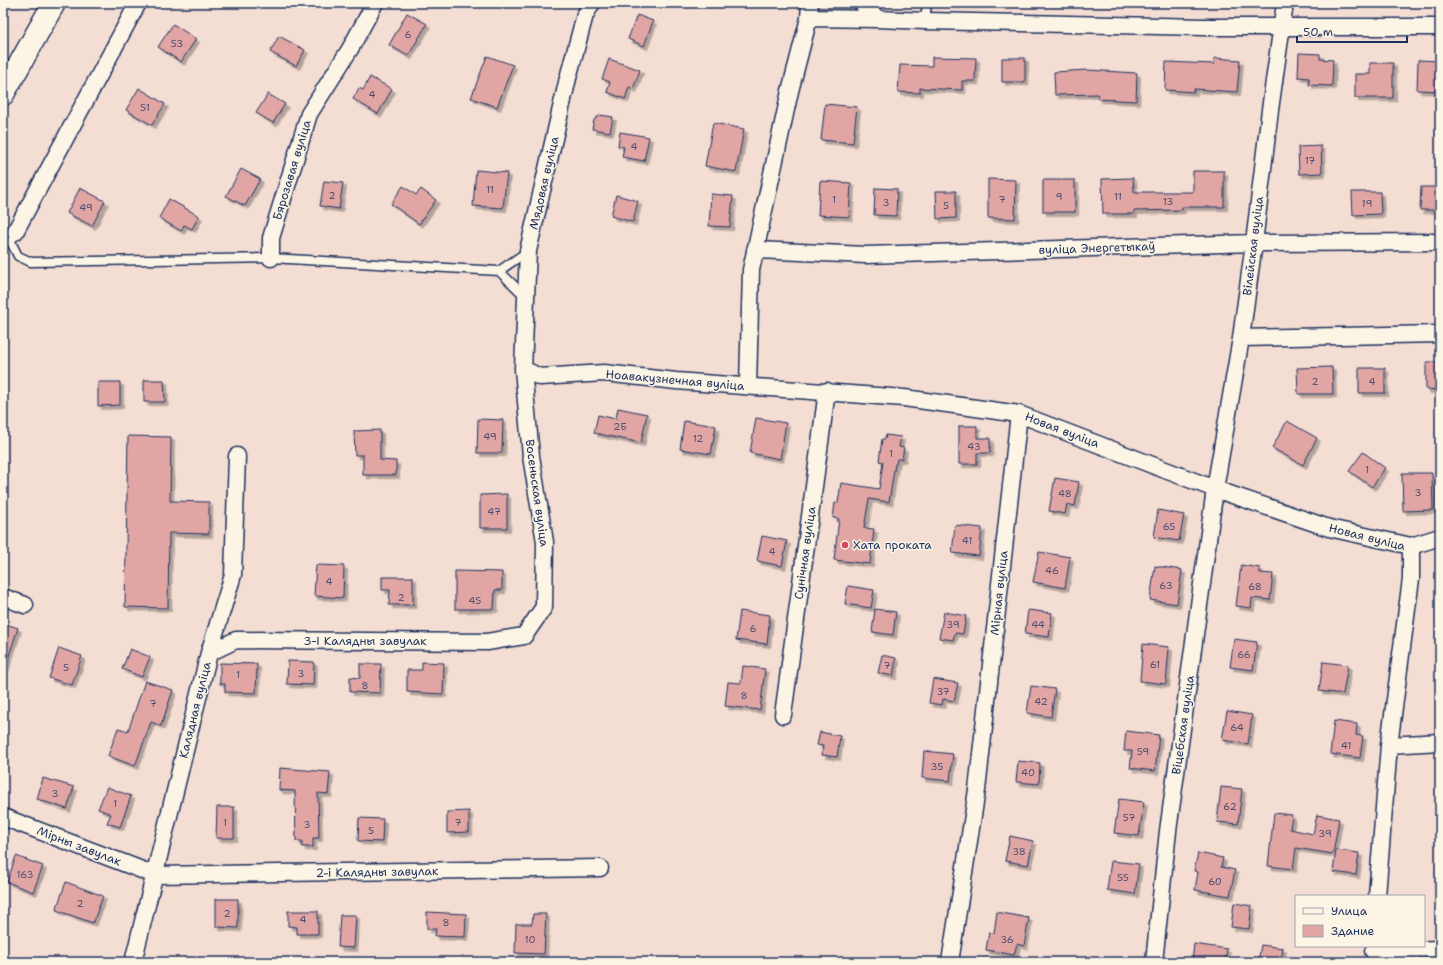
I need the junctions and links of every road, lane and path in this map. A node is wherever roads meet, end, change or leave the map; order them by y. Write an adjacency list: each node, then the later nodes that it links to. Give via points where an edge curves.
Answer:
1 (54, 3): 13 (street)
2 (138, 3): 14 (street)
3 (374, 3): 19 (street, Бярозавая вуліца, via 350,49 309,114 271,238)
4 (592, 3): 18 (street, Мядовая вуліца, via 585,15 568,78)
5 (862, 3): 9 (street)
6 (927, 3): 10 (lane)
7 (1285, 3): 11 (street, Вілейская вуліца)
8 (809, 11): 9 (street); 17 (street)
9 (878, 19): 10 (street)
10 (925, 21): 11 (street)
11 (1281, 27): 12 (street); 16 (street, Вілейская вуліца)
12 (1440, 27)
13 (3, 94)
14 (15, 232): 19 (lane, via 11,242 18,256 31,262)
15 (1440, 242): 16 (street, вуліца Энергетыкаў)
16 (1254, 243): 17 (street, вуліца Энергетыкаў, via 866,255); 23 (street, Вілейская вуліца)
17 (755, 250): 25 (street, via 751,270)
18 (528, 251): 20 (lane); 21 (street, Мядовая вуліца)
19 (271, 258): 20 (lane)
20 (500, 271): 21 (lane)
21 (526, 297): 24 (street, Мядовая вуліца)
22 (1440, 334): 23 (street)
23 (1241, 338): 29 (street, Вілейская вуліца)
24 (524, 369): 25 (street, Ноавакузнечная вуліца, via 540,377 604,373); 34 (street, Восеньская вуліца, via 531,456 545,542 544,607)
25 (748, 386): 26 (street, Ноавакузнечная вуліца)
26 (827, 391): 27 (street, via 904,398); 36 (street, Сунічная вуліца)
27 (1018, 414): 29 (street, Новая вуліца); 46 (street, Мірная вуліца, via 977,790)
28 (237, 456): 35 (street, Калядная вуліца, via 233,575)
29 (1215, 489): 31 (street, Новая вуліца, via 1329,528); 47 (street, Віцебская вуліца, via 1168,831)
30 (1440, 537): 31 (street)
31 (1411, 546): 38 (street, Новая вуліца, via 1411,580)
32 (3, 597): 33 (street)
33 (25, 605)
34 (524, 636): 35 (street, 3-і Калядны завулак, via 487,642 236,640)
35 (209, 653): 41 (street, Калядная вуліца)
36 (783, 715)
37 (1440, 742): 38 (street)
38 (1389, 745): 42 (street, Новая вуліца)
39 (3, 817): 41 (street, Мірны завулак)
40 (600, 868): 41 (street, 2-і Калядны завулак)
41 (155, 875): 45 (street, Калядная вуліца)
42 (1377, 895)
43 (1440, 949): 44 (street)
44 (1372, 953)
45 (133, 962)
46 (950, 962)
47 (1154, 962)

